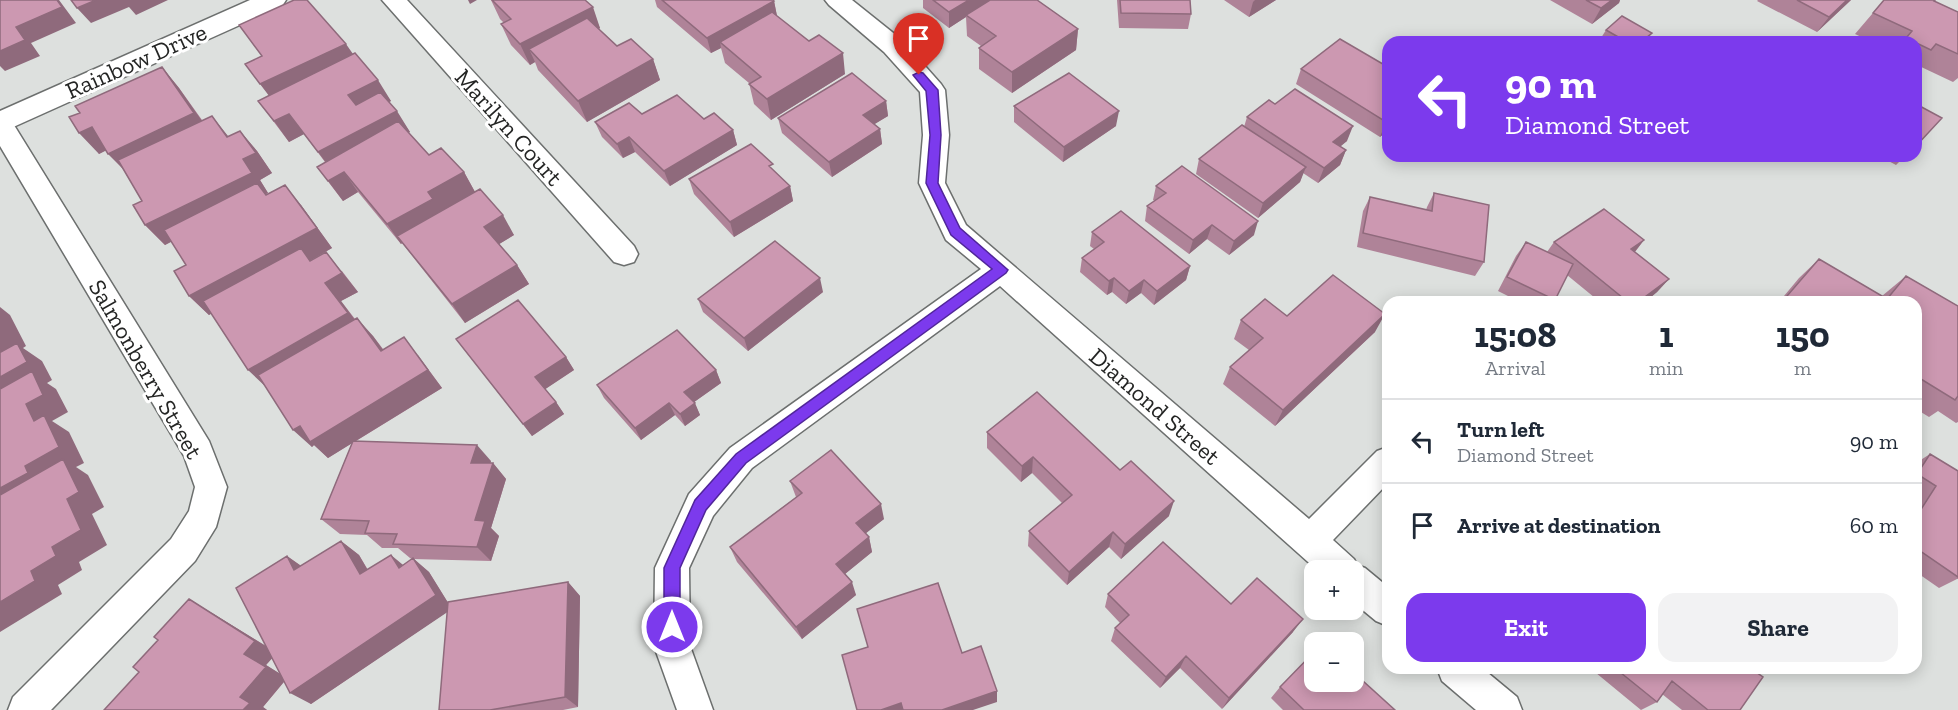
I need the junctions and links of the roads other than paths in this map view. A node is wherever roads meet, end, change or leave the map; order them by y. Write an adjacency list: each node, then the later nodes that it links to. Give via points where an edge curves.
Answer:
1 (273, 0): 4 (street, Rainbow Drive)
2 (394, 0): 5 (street, Marilyn Court)
3 (837, 0): 6 (street, Diamond Street, via 893,46 932,90 936,135 932,183 956,232)
4 (0, 123): 13 (street, Salmonberry Street, via 198,451 211,487 204,516 183,550)
5 (624, 254)
6 (1001, 270): 8 (street, Diamond Street); 14 (street, via 741,458 700,505 672,568 672,646)
7 (1382, 466): 8 (street)
8 (1309, 542): 9 (street, Diamond Street)
9 (1330, 560)
10 (1364, 588): 11 (street)
11 (1382, 604)
12 (1462, 674): 15 (street)
13 (26, 710)
14 (695, 710)
15 (1504, 710)

